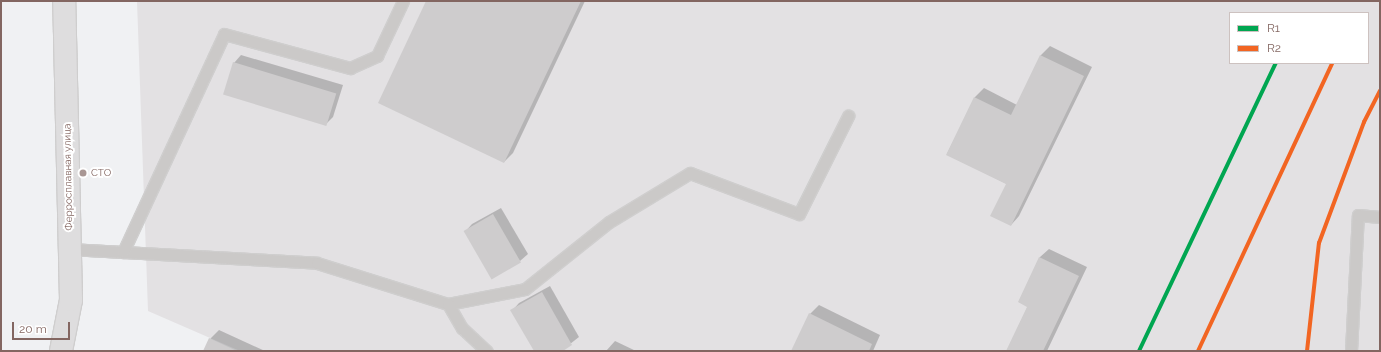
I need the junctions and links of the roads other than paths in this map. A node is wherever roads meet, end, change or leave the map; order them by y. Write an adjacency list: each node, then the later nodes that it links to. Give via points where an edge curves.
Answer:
1 (64, 1): 5 (main road, Ферросплавная улица)
2 (403, 1): 6 (lane, via 377,56 350,68 224,34)
3 (848, 116): 7 (lane, via 799,214 690,173 608,222 525,289)
4 (1380, 217): 10 (lane, via 1358,215)
5 (70, 249): 6 (lane); 8 (main road, Ферросплавная улица, via 71,300)
6 (122, 252): 7 (lane, via 317,263)
7 (448, 304): 9 (lane, via 462,328)
8 (61, 351)
9 (487, 351)
10 (1352, 351)

